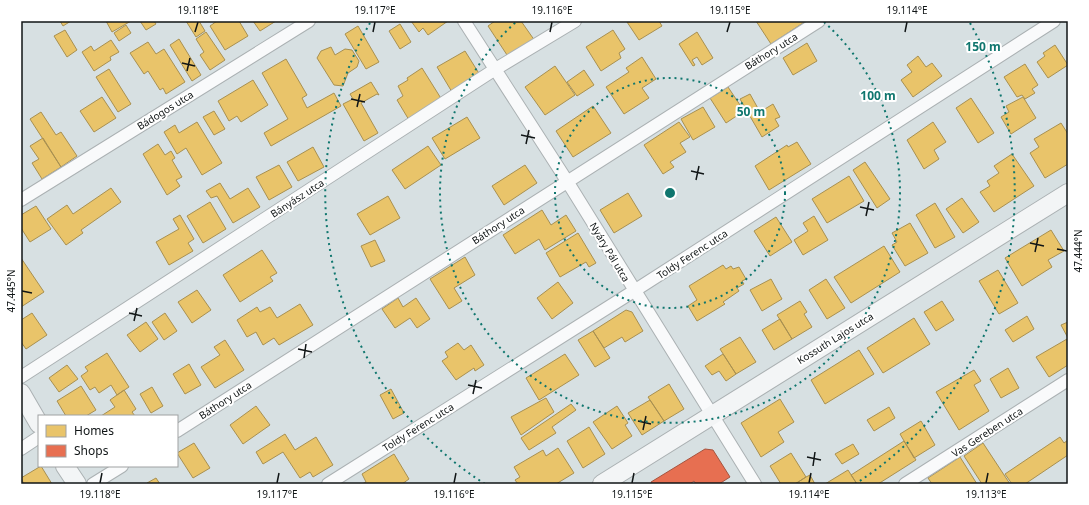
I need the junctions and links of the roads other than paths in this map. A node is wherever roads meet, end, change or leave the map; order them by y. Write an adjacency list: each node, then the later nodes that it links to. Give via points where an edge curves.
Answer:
1 (309, 21): 9 (street, Bádogos utca)
2 (464, 21): 6 (street, Nyáry Pál utca)
3 (575, 21): 6 (street, Bányász utca)
4 (819, 21): 7 (street, Báthory utca)
5 (1054, 21): 10 (street, Toldy Ferenc utca)
6 (494, 70): 7 (street, Nyáry Pál utca); 11 (street, Bányász utca)
7 (567, 181): 10 (street, Nyáry Pál utca); 16 (street, Báthory utca)
8 (1068, 193): 14 (street, Kossuth Lajos utca)
9 (21, 200)
10 (634, 291): 14 (street, Nyáry Pál utca); 23 (street, Toldy Ferenc utca)
11 (21, 377)
12 (1068, 380): 26 (street, Vas Gereben utca)
13 (21, 393): 15 (street)
14 (712, 415): 24 (street, Kossuth Lajos utca); 25 (street, Nyáry Pál utca)
15 (38, 422)
16 (178, 429)
17 (38, 438): 18 (street)
18 (21, 449)
19 (67, 467): 21 (street)
20 (120, 467): 22 (street)
21 (77, 484)
22 (93, 484)
23 (328, 484)
24 (602, 484)
25 (755, 484)
26 (905, 484)

